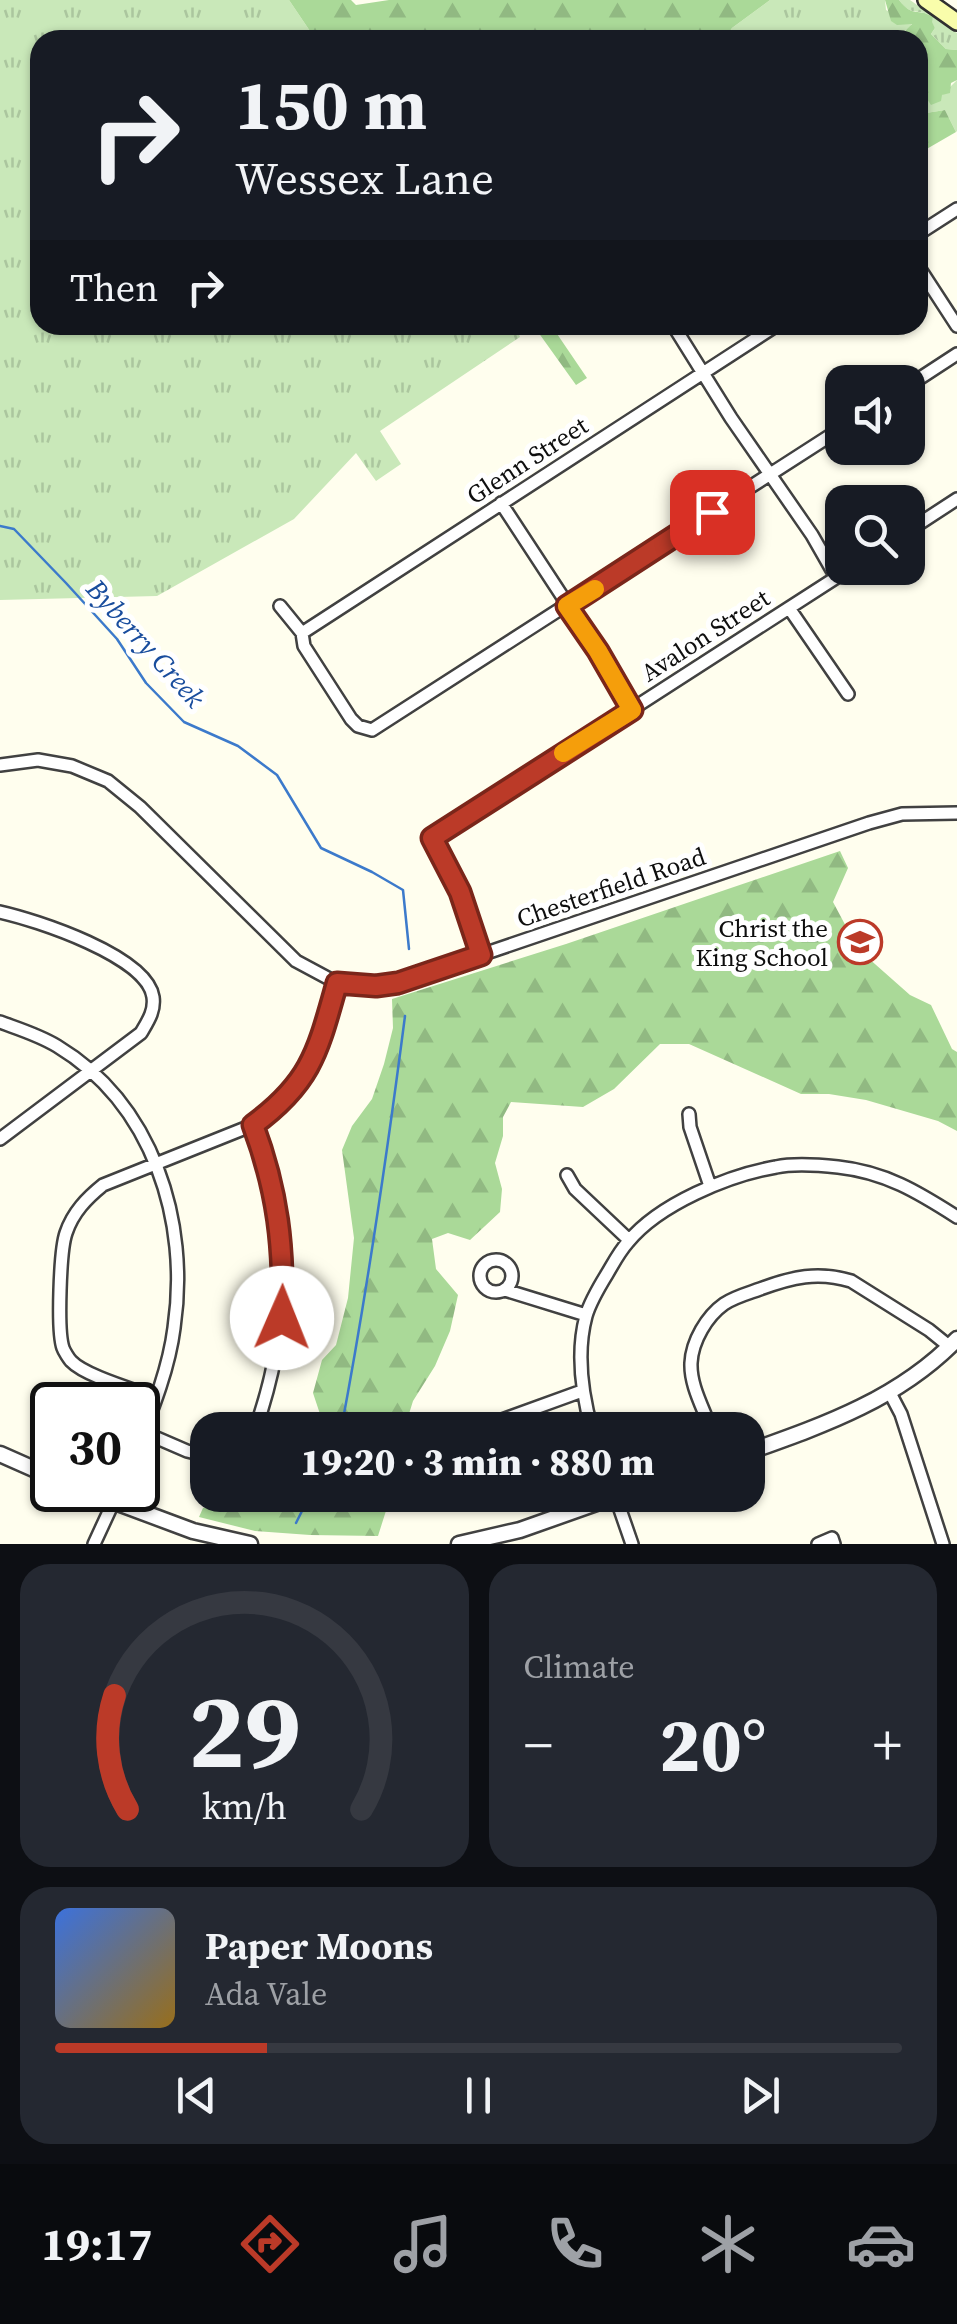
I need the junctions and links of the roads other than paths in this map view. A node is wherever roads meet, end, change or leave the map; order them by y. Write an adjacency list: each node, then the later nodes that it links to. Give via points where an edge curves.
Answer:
1 (926, 0): 2 (main road)
2 (957, 22)
3 (957, 208): 4 (street)
4 (928, 227)
5 (928, 281): 6 (street)
6 (957, 326)
7 (679, 335): 10 (street)
8 (761, 335): 10 (street, Glenn Street)
9 (957, 354): 11 (street)
10 (704, 372): 13 (street); 15 (street, Glenn Street)
11 (925, 375)
12 (825, 439): 13 (street)
13 (770, 475): 17 (street); 20 (street)
14 (957, 498): 16 (street)
15 (500, 504): 20 (street); 22 (street, Glenn Street)
16 (925, 520)
17 (825, 558)
18 (825, 584): 21 (street, Avalon Street)
19 (280, 606): 22 (street)
20 (567, 606): 22 (street, via 372,730 351,719); 24 (street)
21 (789, 608): 23 (street); 24 (street, Avalon Street)
22 (302, 633)
23 (848, 694)
24 (632, 710): 28 (street, Avalon Street, via 432,838)
25 (0, 765): 29 (street, Chesterfield Road, via 38,760 108,781 296,961)
26 (957, 812): 28 (street, Chesterfield Road, via 869,823)
27 (0, 912): 31 (street, via 58,928 143,976 153,994 142,1034)
28 (481, 955): 29 (street, Chesterfield Road, via 398,983)
29 (337, 983): 33 (street, via 304,1076)
30 (0, 1022): 31 (street, via 56,1046)
31 (91, 1071): 34 (street); 35 (street, via 122,1103)
32 (689, 1114): 37 (street)
33 (253, 1125): 35 (street); 47 (street, via 274,1192 282,1252 282,1318)
34 (0, 1139)
35 (155, 1162): 43 (street, via 85,1200 62,1248 62,1346 81,1369); 44 (street, via 178,1256 174,1332)
36 (567, 1175): 39 (street)
37 (710, 1186): 38 (street, via 778,1166 838,1167 903,1183); 39 (street)
38 (957, 1216)
39 (629, 1240): 41 (street)
40 (505, 1290): 41 (street)
41 (586, 1315): 45 (street)
42 (953, 1343): 46 (street); 50 (street, via 851,1282 792,1277 727,1302 708,1318 691,1360)
43 (115, 1382)
44 (160, 1383)
45 (582, 1391): 48 (street); 49 (street)
46 (890, 1393): 52 (street); 66 (street)
47 (261, 1412)
48 (523, 1412)
49 (587, 1412)
50 (704, 1412)
51 (160, 1439): 53 (street)
52 (765, 1446)
53 (190, 1452)
54 (0, 1454): 55 (street)
55 (30, 1467)
56 (109, 1512): 60 (street)
57 (151, 1512): 61 (street, via 193,1531)
58 (569, 1512): 62 (street)
59 (622, 1512): 63 (street)
60 (94, 1544)
61 (250, 1544)
62 (459, 1544)
63 (632, 1544)
64 (818, 1544): 65 (street, via 832,1538)
65 (834, 1544)
66 (944, 1544)

